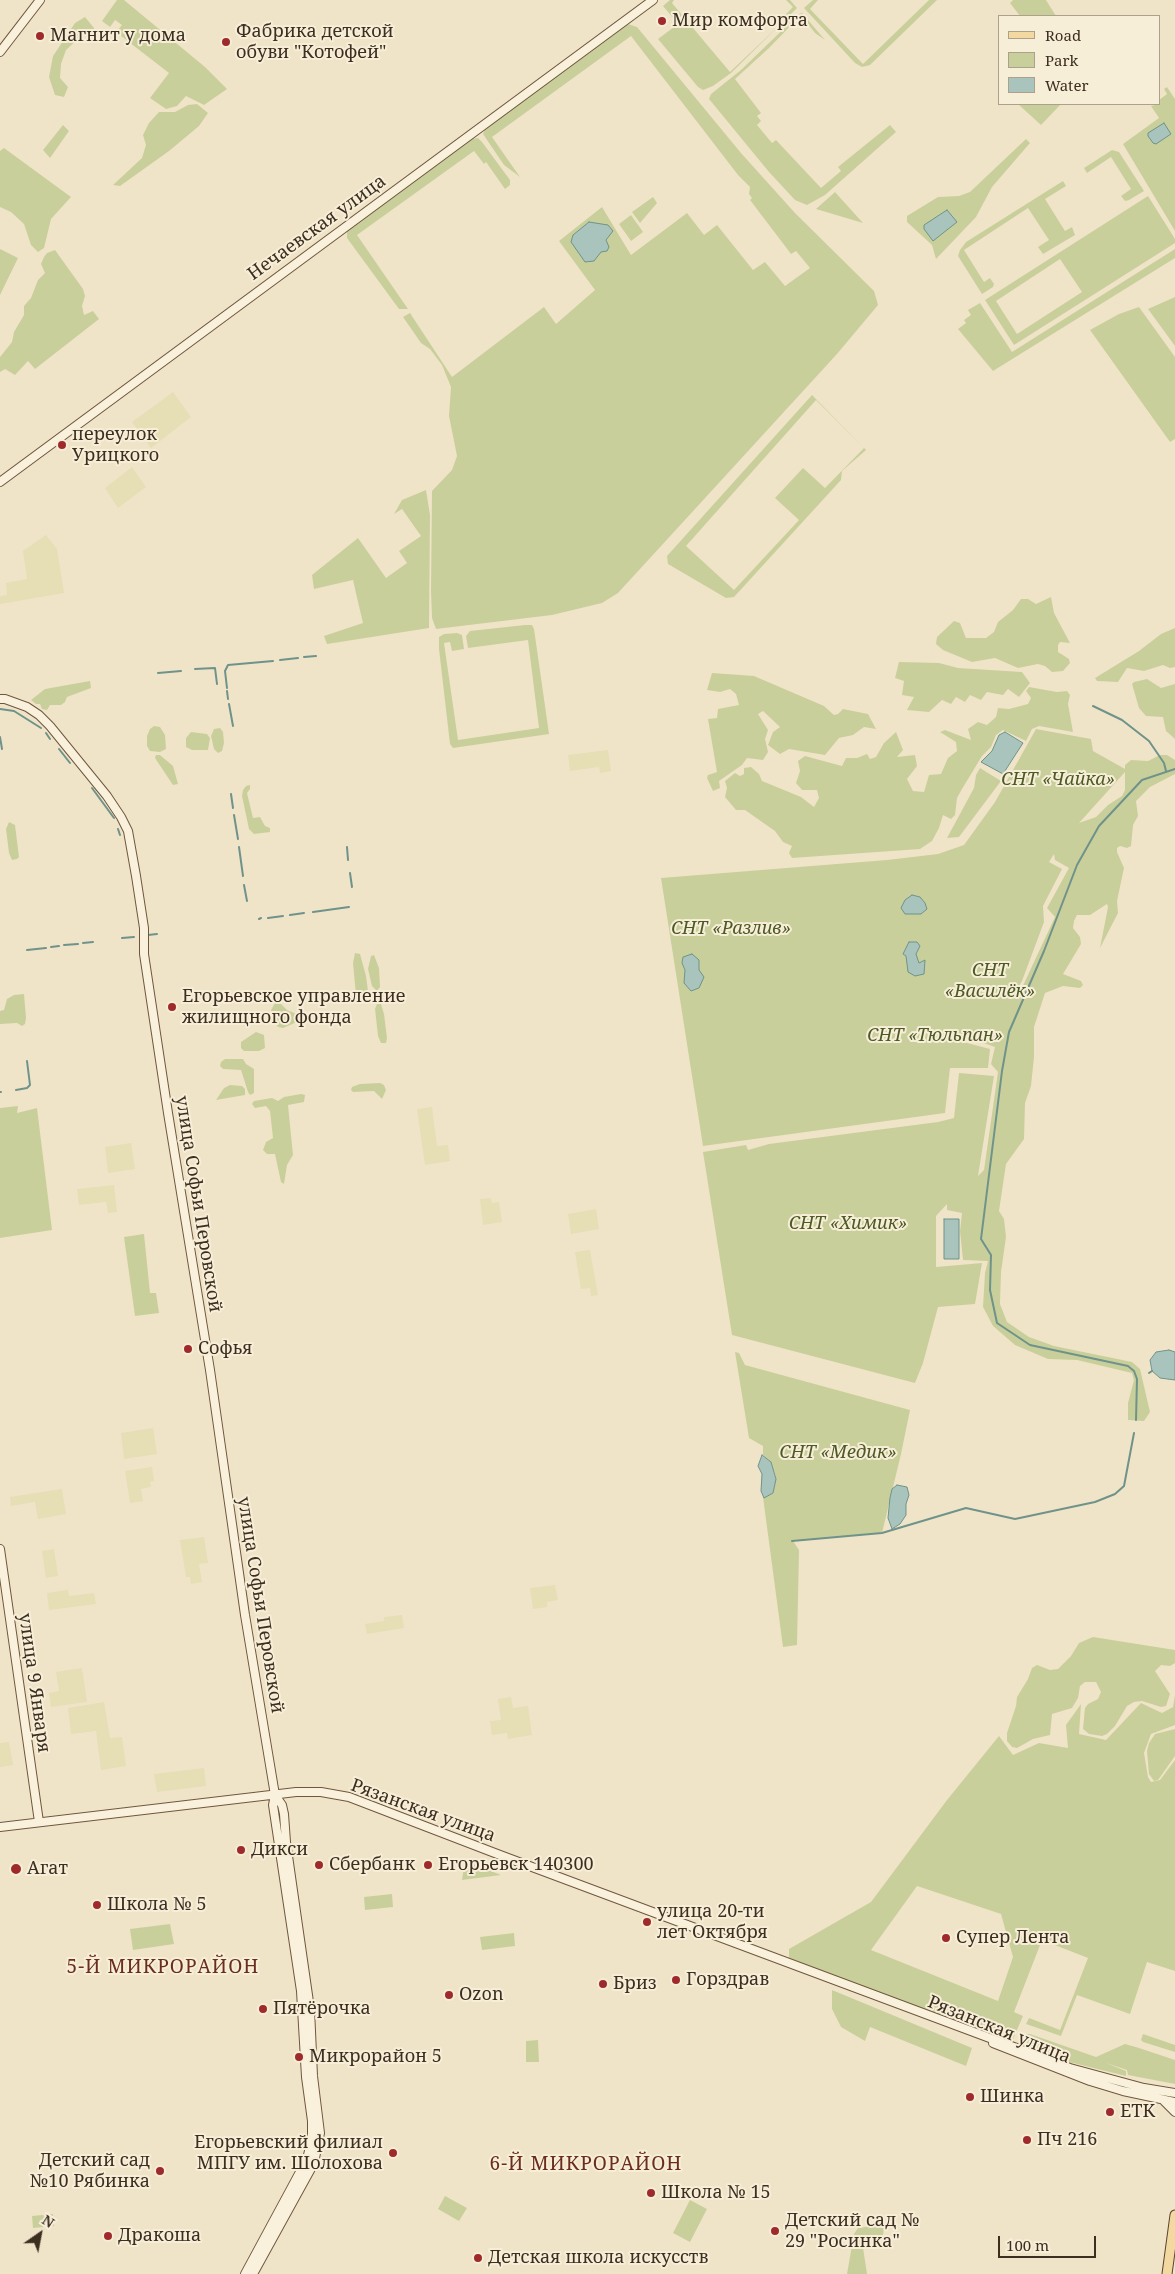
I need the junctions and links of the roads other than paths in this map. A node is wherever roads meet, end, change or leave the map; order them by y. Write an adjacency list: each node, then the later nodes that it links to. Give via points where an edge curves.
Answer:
1 (40, 0): 3 (street)
2 (653, 0): 4 (street, Нечаевская улица)
3 (0, 52)
4 (0, 482)
5 (2, 699): 7 (street, улица Софьи Перовской, via 26,707 50,726 115,807 128,831 168,1113)
6 (0, 1548): 8 (street, улица 9 Января)
7 (275, 1795): 8 (street, Рязанская улица); 10 (street, Рязанская улица, via 306,1791 349,1797); 11 (street, улица Софьи Перовской, via 273,1805)
8 (39, 1822): 9 (street, Рязанская улица)
9 (0, 1827)
10 (817, 1973): 12 (street, Рязанская улица, via 1096,2076); 13 (street, Рязанская улица, via 1090,2081)
11 (304, 1990): 17 (street, улица Софьи Перовской, via 311,2147 298,2180); 18 (street, улица Софьи Перовской, via 319,2143 314,2163)
12 (1175, 2093)
13 (1159, 2100): 14 (street, Рязанская улица); 15 (street)
14 (1175, 2102)
15 (1175, 2112)
16 (1175, 2215): 19 (main road)
17 (244, 2274)
18 (253, 2274)
19 (1167, 2274)

